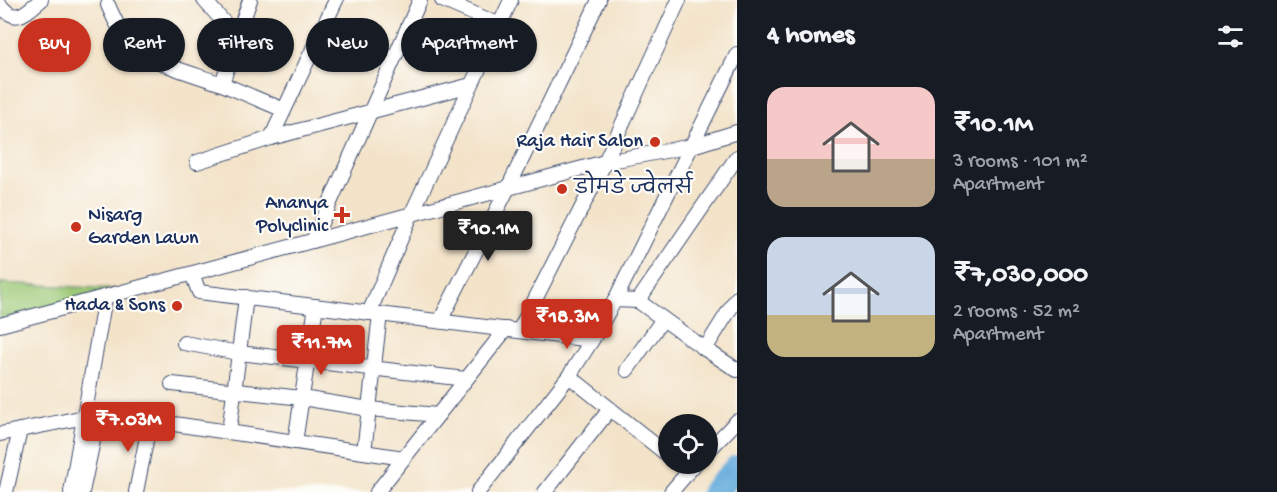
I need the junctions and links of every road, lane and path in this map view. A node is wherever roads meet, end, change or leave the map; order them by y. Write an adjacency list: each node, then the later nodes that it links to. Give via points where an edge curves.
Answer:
1 (41, 0): 11 (street, via 24,14 15,16)
2 (204, 0): 12 (street)
3 (250, 0): 13 (street)
4 (336, 0): 21 (street)
5 (420, 0): 22 (street)
6 (442, 0): 14 (street)
7 (511, 0): 15 (street)
8 (599, 0): 29 (street)
9 (679, 0): 28 (street)
10 (109, 2): 19 (street, via 119,27 137,50)
11 (0, 5)
12 (220, 18)
13 (244, 18)
14 (484, 18)
15 (503, 18)
16 (737, 54): 25 (street)
17 (226, 72): 19 (street)
18 (477, 72): 20 (street)
19 (222, 84): 21 (street)
20 (471, 85): 22 (street); 30 (street)
21 (284, 110): 24 (street)
22 (370, 112): 24 (street); 31 (street)
23 (737, 132): 25 (street)
24 (271, 138): 27 (street)
25 (692, 146): 28 (street); 36 (street)
26 (737, 157): 37 (street)
27 (197, 162)
28 (605, 162): 29 (street); 43 (street)
29 (508, 188): 30 (street); 41 (street)
30 (411, 214): 31 (street); 39 (street)
31 (313, 241): 32 (street)
32 (192, 274): 33 (street); 34 (street, via 199,292)
33 (105, 297): 42 (street); 59 (street)
34 (246, 297): 38 (street); 47 (street)
35 (737, 298): 46 (street)
36 (615, 300): 37 (street); 44 (street)
37 (638, 301): 40 (street)
38 (316, 306): 39 (street); 48 (street)
39 (375, 313): 41 (street); 49 (street)
40 (663, 319): 46 (street); 50 (street)
41 (440, 321): 43 (street)
42 (0, 327)
43 (513, 330): 44 (street); 53 (street)
44 (592, 340): 52 (street)
45 (184, 344): 47 (street)
46 (705, 349): 51 (street)
47 (239, 353): 48 (street); 55 (street)
48 (308, 361): 49 (street); 56 (street)
49 (374, 369): 53 (street); 57 (street)
50 (627, 370)
51 (737, 370)
52 (569, 376): 58 (street); 77 (street)
53 (466, 380): 60 (street)
54 (172, 384): 55 (street)
55 (234, 391): 56 (street); 64 (street)
56 (302, 399): 57 (street); 67 (street)
57 (369, 409): 60 (street); 69 (street)
58 (610, 409): 68 (street); 78 (street)
59 (90, 414): 61 (street); 63 (street); 73 (street); 74 (street)
60 (438, 415): 70 (street)
61 (150, 421): 64 (street); 75 (street)
62 (737, 421): 66 (street)
63 (20, 430): 65 (street); 72 (street)
64 (229, 432): 67 (street)
65 (0, 434)
66 (718, 441)
67 (296, 442): 69 (street)
68 (658, 447)
69 (364, 452): 70 (street)
70 (404, 458): 76 (street)
71 (683, 474): 79 (street)
72 (6, 492)
73 (71, 492)
74 (82, 492)
75 (136, 492)
76 (377, 492)
77 (478, 492)
78 (545, 492)
79 (671, 492)

